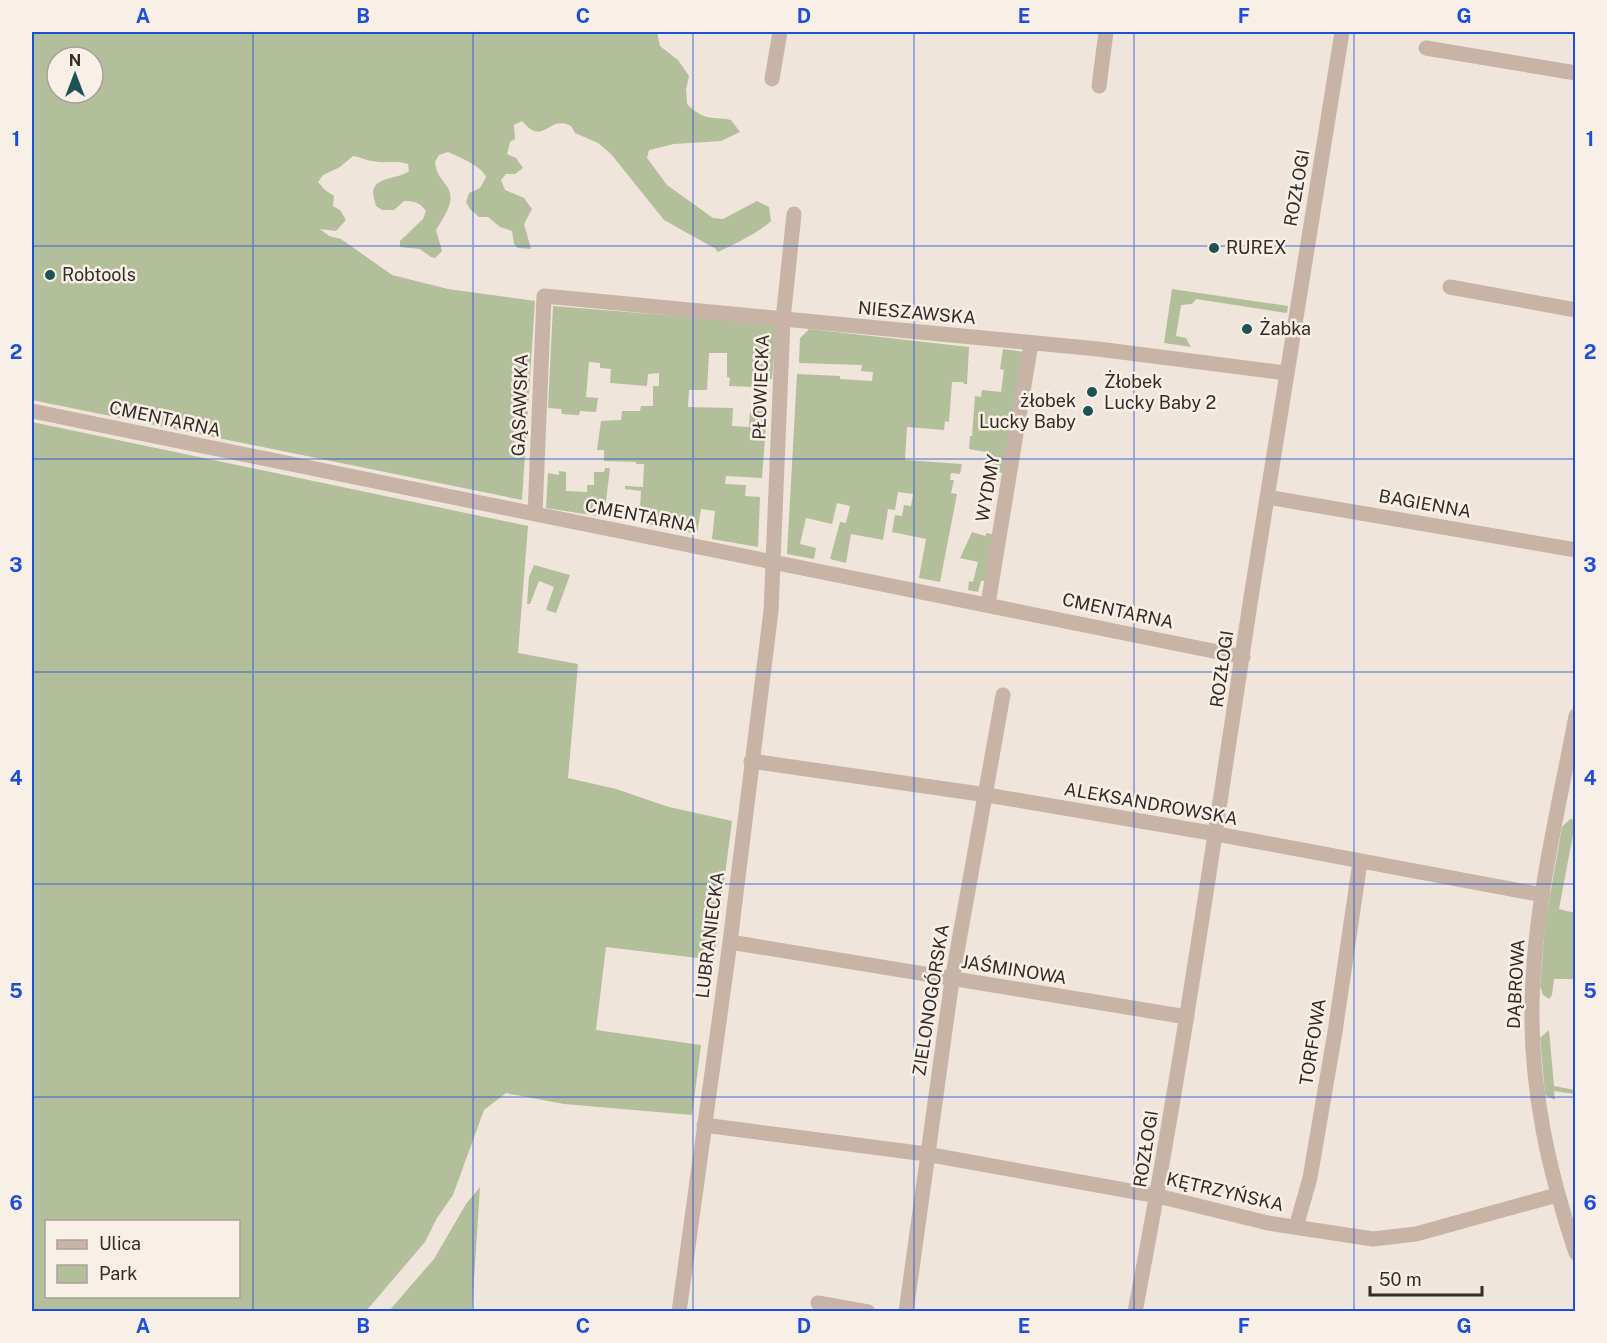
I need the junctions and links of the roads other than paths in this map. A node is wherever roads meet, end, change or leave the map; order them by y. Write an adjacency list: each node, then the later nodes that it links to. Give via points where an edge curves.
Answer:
1 (780, 32): 6 (street)
2 (1106, 32): 7 (street)
3 (1342, 32): 14 (street, ROZŁOGI)
4 (1426, 48): 5 (street)
5 (1575, 73)
6 (772, 78)
7 (1099, 86)
8 (794, 213): 12 (street, PŁOWIECKA)
9 (1450, 287): 11 (street)
10 (544, 296): 12 (street, NIESZAWSKA); 17 (street, GĄSAWSKA)
11 (1575, 310)
12 (783, 320): 13 (street, NIESZAWSKA); 19 (street, PŁOWIECKA)
13 (1031, 344): 14 (street, NIESZAWSKA); 20 (street, WYDMY)
14 (1286, 373): 16 (street, ROZŁOGI)
15 (32, 411): 17 (street, CMENTARNA)
16 (1267, 497): 18 (street, BAGIENNA); 21 (street, ROZŁOGI)
17 (535, 514): 19 (street, CMENTARNA)
18 (1575, 550)
19 (774, 563): 20 (street, CMENTARNA); 24 (street, LUBRANIECKA)
20 (988, 604): 21 (street, CMENTARNA)
21 (1244, 657): 26 (street, ROZŁOGI)
22 (1004, 695): 25 (street, ZIELONOGÓRSKA)
23 (1575, 716): 28 (street, DĄBROWA)
24 (751, 761): 25 (street, ALEKSANDROWSKA); 29 (street, LUBRANIECKA)
25 (987, 795): 26 (street, ALEKSANDROWSKA); 30 (street, ZIELONOGÓRSKA)
26 (1217, 834): 27 (street, ALEKSANDROWSKA); 31 (street, ROZŁOGI)
27 (1360, 861): 28 (street, ALEKSANDROWSKA); 36 (street, TORFOWA, via 1310,1178)
28 (1543, 895): 34 (street, DĄBROWA, via 1536,941 1532,1027 1538,1104)
29 (730, 942): 30 (street, JAŚMINOWA); 32 (street, LUBRANIECKA)
30 (952, 980): 31 (street, JAŚMINOWA); 33 (street, ZIELONOGÓRSKA)
31 (1187, 1017): 35 (street, ROZŁOGI)
32 (704, 1125): 33 (street, KĘTRZYŃSKA); 39 (street, LUBRANIECKA)
33 (927, 1154): 35 (street, KĘTRZYŃSKA); 41 (street, ZIELONOGÓRSKA)
34 (1557, 1195): 36 (street, KĘTRZYŃSKA, via 1406,1236 1373,1239); 37 (street, DĄBROWA)
35 (1158, 1196): 36 (street, KĘTRZYŃSKA); 42 (street, ROZŁOGI)
36 (1296, 1227)
37 (1575, 1253)
38 (818, 1303): 40 (street)
39 (679, 1311)
40 (868, 1311)
41 (906, 1311)
42 (1136, 1311)

